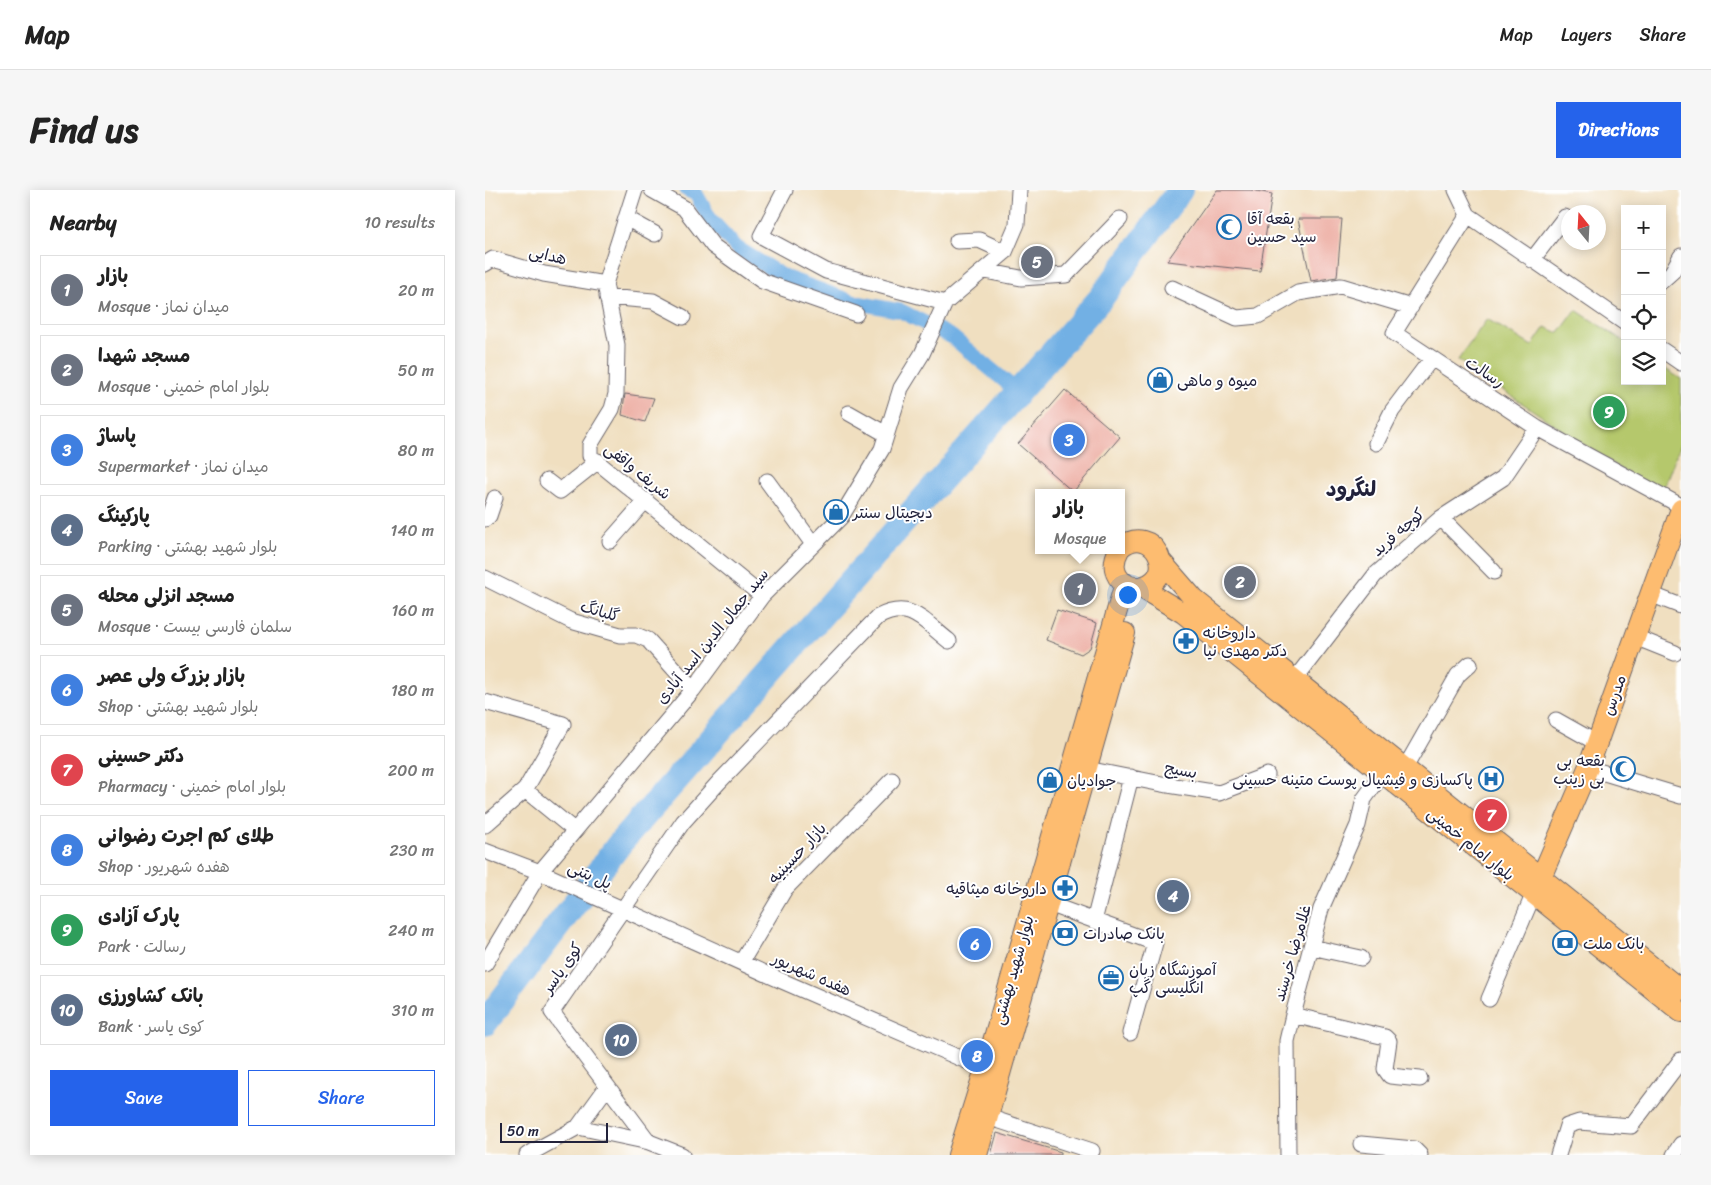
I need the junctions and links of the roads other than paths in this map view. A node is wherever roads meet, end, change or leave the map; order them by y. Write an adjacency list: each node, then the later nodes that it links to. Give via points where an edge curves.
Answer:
1 (635, 190): 7 (street, شریف واقفی)
2 (652, 190): 22 (street, via 684,208 713,246 762,281)
3 (785, 190): 20 (street, via 761,236 827,271)
4 (1019, 190): 12 (street, via 1017,224)
5 (1456, 190): 6 (street)
6 (1468, 215): 14 (street); 21 (street, رسالت)
7 (626, 218): 10 (street); 19 (street, شریف واقفی)
8 (1120, 219): 16 (street, via 1066,275 1021,278)
9 (1561, 222): 14 (street)
10 (655, 234)
11 (957, 241): 12 (street, via 979,240)
12 (1005, 252): 16 (street)
13 (1681, 256): 17 (street)
14 (1532, 260): 24 (street)
15 (485, 264): 19 (street, هدایی, via 493,259)
16 (985, 271): 20 (street)
17 (1666, 277)
18 (1172, 288): 21 (street, via 1237,318 1257,316 1297,293 1341,286)
19 (606, 290): 23 (street, هدایی, via 653,302); 32 (street, شریف واقفی, via 617,345 616,394 612,409 589,445 590,456)
20 (945, 303): 30 (street, سید جمال الدین اسد آبادی, via 922,354 901,388)
21 (1411, 307): 26 (street, رسالت, via 1394,333)
22 (856, 314)
23 (683, 318)
24 (1621, 318)
25 (1666, 353): 27 (street)
26 (1432, 358): 29 (street, رسالت); 31 (street, via 1392,411)
27 (1681, 363)
28 (849, 413): 30 (street)
29 (1537, 428): 37 (street, رسالت); 38 (street, کوچه فرید, via 1503,478)
30 (886, 434): 41 (street, سید جمال الدین اسد آبادی, via 881,449 841,516)
31 (1376, 443)
32 (598, 461): 33 (street, via 561,490); 36 (street, شریف واقفی)
33 (547, 481)
34 (767, 481): 41 (street)
35 (495, 498): 39 (street)
36 (646, 500): 40 (street); 49 (street, شریف واقفی)
37 (1681, 507): 48 (main road, مدرس)
38 (1441, 518): 45 (street); 55 (street, کوچه فرید, via 1375,575)
39 (485, 519)
40 (610, 541)
41 (813, 544): 49 (street, سید جمال الدین اسد آبادی)
42 (1125, 545): 44 (main road, via 1142,541 1155,548)
43 (1118, 554): 47 (main road, via 1114,565 1119,579)
44 (1161, 561): 47 (main road, via 1156,579 1149,584); 55 (main road, بلوار امام خمینی, via 1195,599)
45 (1493, 572)
46 (485, 578): 56 (street, گلبانگ, via 571,621 648,640)
47 (1134, 586): 60 (main road, بلوار شهید بهشتی); 63 (main road, بلوار امام خمینی, via 1183,613); 88 (main road, بلوار شهید بهشتی)
48 (1650, 594): 50 (street); 51 (main road, مدرس)
49 (762, 596): 56 (street, سید جمال الدین اسد آبادی)
50 (1681, 606)
51 (1635, 637): 53 (street); 59 (main road, مدرس)
52 (949, 641): 75 (street, via 905,610 890,610 878,617 683,822)
53 (1675, 653)
54 (1470, 664): 61 (street, via 1457,675)
55 (1295, 679): 61 (main road, بلوار امام خمینی)
56 (693, 690): 70 (street, سید جمال الدین اسد آبادی)
57 (485, 702): 67 (street, via 563,724)
58 (1557, 720): 59 (street)
59 (1597, 743): 62 (main road, مدرس)
60 (1087, 768): 65 (street, بسیج); 74 (main road, بلوار شهید بهشتی)
61 (1405, 768): 73 (main road, بلوار امام خمینی)
62 (1588, 768): 68 (street); 73 (main road, مدرس)
63 (1383, 773): 73 (main road, بلوار امام خمینی); 77 (street, غلامرضا خرسند, via 1364,798 1358,825 1321,909)
64 (1267, 775): 65 (street, بسیج, via 1219,794)
65 (1131, 777): 76 (street)
66 (892, 780): 80 (street, بازار حسینیه, via 785,889)
67 (525, 790): 69 (street); 70 (street)
68 (1681, 796)
69 (485, 825)
70 (575, 830): 72 (street, سید جمال الدین اسد آبادی)
71 (485, 851): 72 (street)
72 (540, 872): 75 (street, پل بتنی); 78 (street, سید جمال الدین اسد آبادی)
73 (1538, 886): 81 (main road, بلوار امام خمینی); 82 (street); 83 (main road, بلوار امام خمینی)
74 (1049, 904): 76 (street); 86 (main road, بلوار شهید بهشتی)
75 (625, 910): 80 (street, هفده شهریور); 90 (street, کوی یاسر, via 553,1012)
76 (1094, 921): 85 (street, via 1155,943)
77 (1311, 947): 79 (street); 84 (street, غلامرضا خرسند)
78 (487, 954)
79 (1361, 958)
80 (741, 961): 88 (street, هفده شهریور)
81 (1681, 990)
82 (1489, 999)
83 (1681, 1012)
84 (1293, 1016): 89 (street, via 1385,1037 1389,1041 1387,1073); 101 (street, غلامرضا خرسند, via 1287,1041)
85 (1130, 1033)
86 (1005, 1059): 88 (street); 91 (main road, بلوار شهید بهشتی)
87 (1681, 1060): 103 (street, via 1631,1126 1579,1122 1567,1126)
88 (985, 1069): 99 (main road, بلوار شهید بهشتی)
89 (1420, 1079)
90 (607, 1087): 92 (street); 93 (street, کوی یاسر)
91 (988, 1117): 96 (street); 100 (main road, بلوار شهید بهشتی)
92 (578, 1127): 93 (street); 97 (street)
93 (649, 1142): 98 (street)
94 (1361, 1144): 102 (street, via 1413,1149)
95 (1681, 1144): 104 (street)
96 (1092, 1151)
97 (527, 1155)
98 (682, 1155)
99 (958, 1155)
100 (977, 1155)
101 (1288, 1155)
102 (1420, 1155)
103 (1558, 1155)
104 (1674, 1155)

